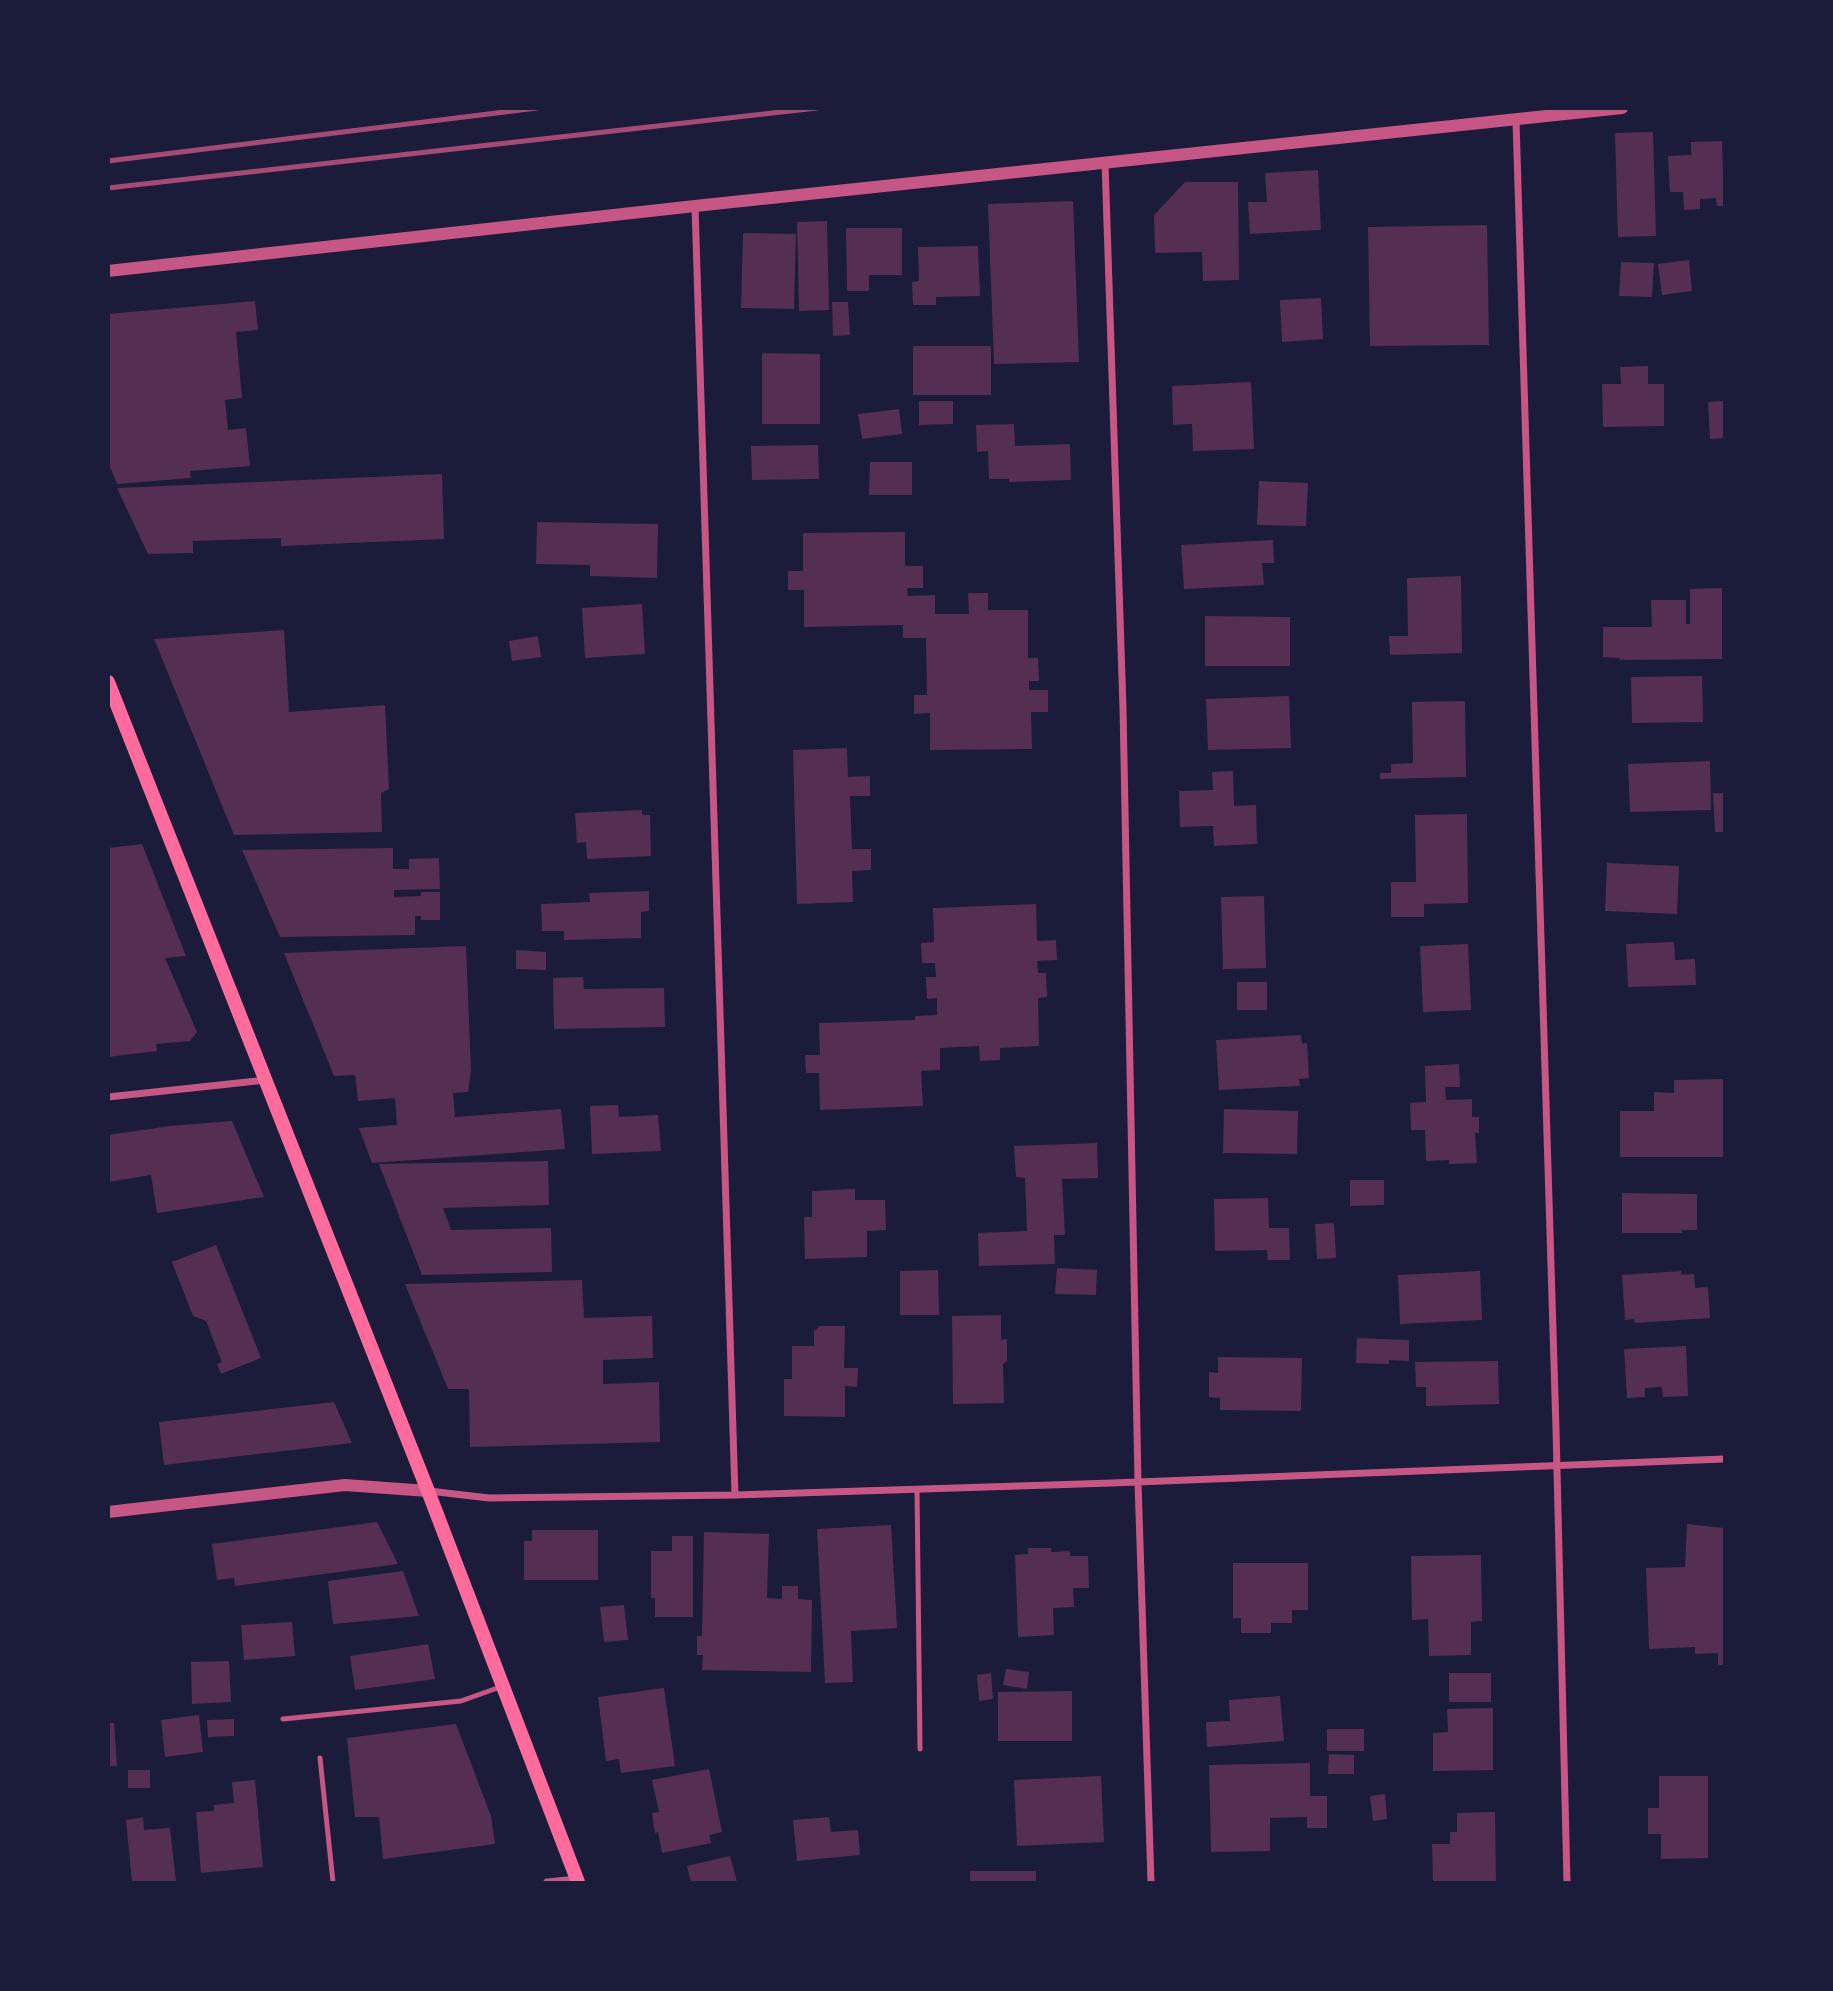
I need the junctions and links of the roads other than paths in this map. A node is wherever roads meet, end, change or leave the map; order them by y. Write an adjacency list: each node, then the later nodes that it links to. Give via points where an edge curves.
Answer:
1 (1622, 108): 2 (street)
2 (1516, 121): 3 (street); 10 (street)
3 (1105, 163): 4 (street); 11 (street, via 1124,708)
4 (695, 206): 5 (street); 14 (street)
5 (108, 271)
6 (109, 685): 7 (main road)
7 (267, 1080): 8 (street); 13 (main road)
8 (108, 1097)
9 (1724, 1459): 10 (street)
10 (1557, 1466): 11 (street); 24 (street)
11 (1138, 1482): 12 (street); 23 (street)
12 (917, 1489): 14 (street); 18 (lane)
13 (428, 1491): 14 (street, via 489,1498); 15 (street, via 345,1485); 16 (main road)
14 (734, 1494)
15 (108, 1512)
16 (503, 1686): 17 (lane, via 461,1701); 20 (main road)
17 (284, 1719)
18 (920, 1749)
19 (320, 1758): 21 (lane)
20 (577, 1881): 22 (street)
21 (333, 1882)
22 (547, 1882)
23 (1151, 1882)
24 (1567, 1882)

